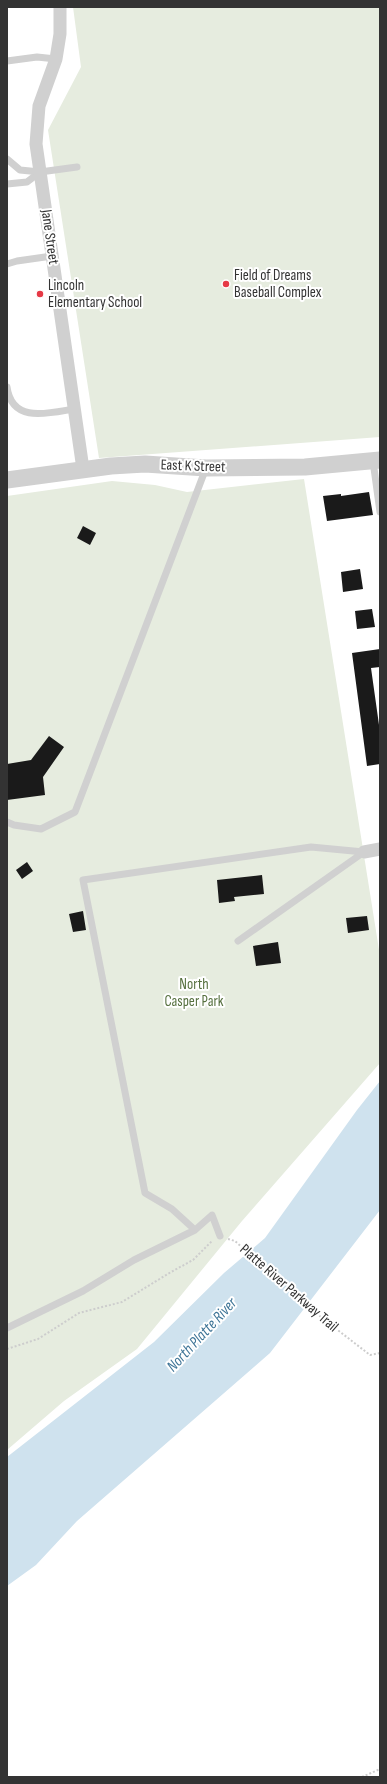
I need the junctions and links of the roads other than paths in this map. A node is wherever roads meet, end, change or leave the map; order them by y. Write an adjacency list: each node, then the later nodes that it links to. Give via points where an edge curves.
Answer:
1 (60, 7): 2 (street, Jane Street, via 60,34)
2 (56, 60): 3 (lane, via 37,56); 6 (street, Jane Street, via 39,106 36,125)
3 (7, 61)
4 (7, 159): 6 (lane, via 20,170)
5 (78, 167): 6 (lane)
6 (40, 172): 7 (lane, via 27,182); 8 (street, Jane Street)
7 (7, 184)
8 (52, 256): 9 (lane); 11 (street, Jane Street)
9 (7, 264)
10 (7, 387): 11 (lane, via 13,404 24,412 39,414)
11 (74, 409): 14 (street, Jane Street)
12 (376, 460): 13 (street, East K Street, via 305,467); 16 (lane)
13 (206, 468): 14 (street, East K Street, via 145,464); 17 (lane, via 75,812 41,829)
14 (83, 469): 15 (street, East K Street)
15 (7, 480)
16 (380, 512)
17 (7, 822)
18 (380, 849): 19 (street)
19 (364, 852): 20 (lane); 21 (lane, via 311,847 83,880 145,1193 172,1209)
20 (238, 940)
21 (194, 1230): 22 (lane, via 212,1215); 23 (lane, via 134,1260 83,1291)
22 (220, 1236)
23 (7, 1328)

